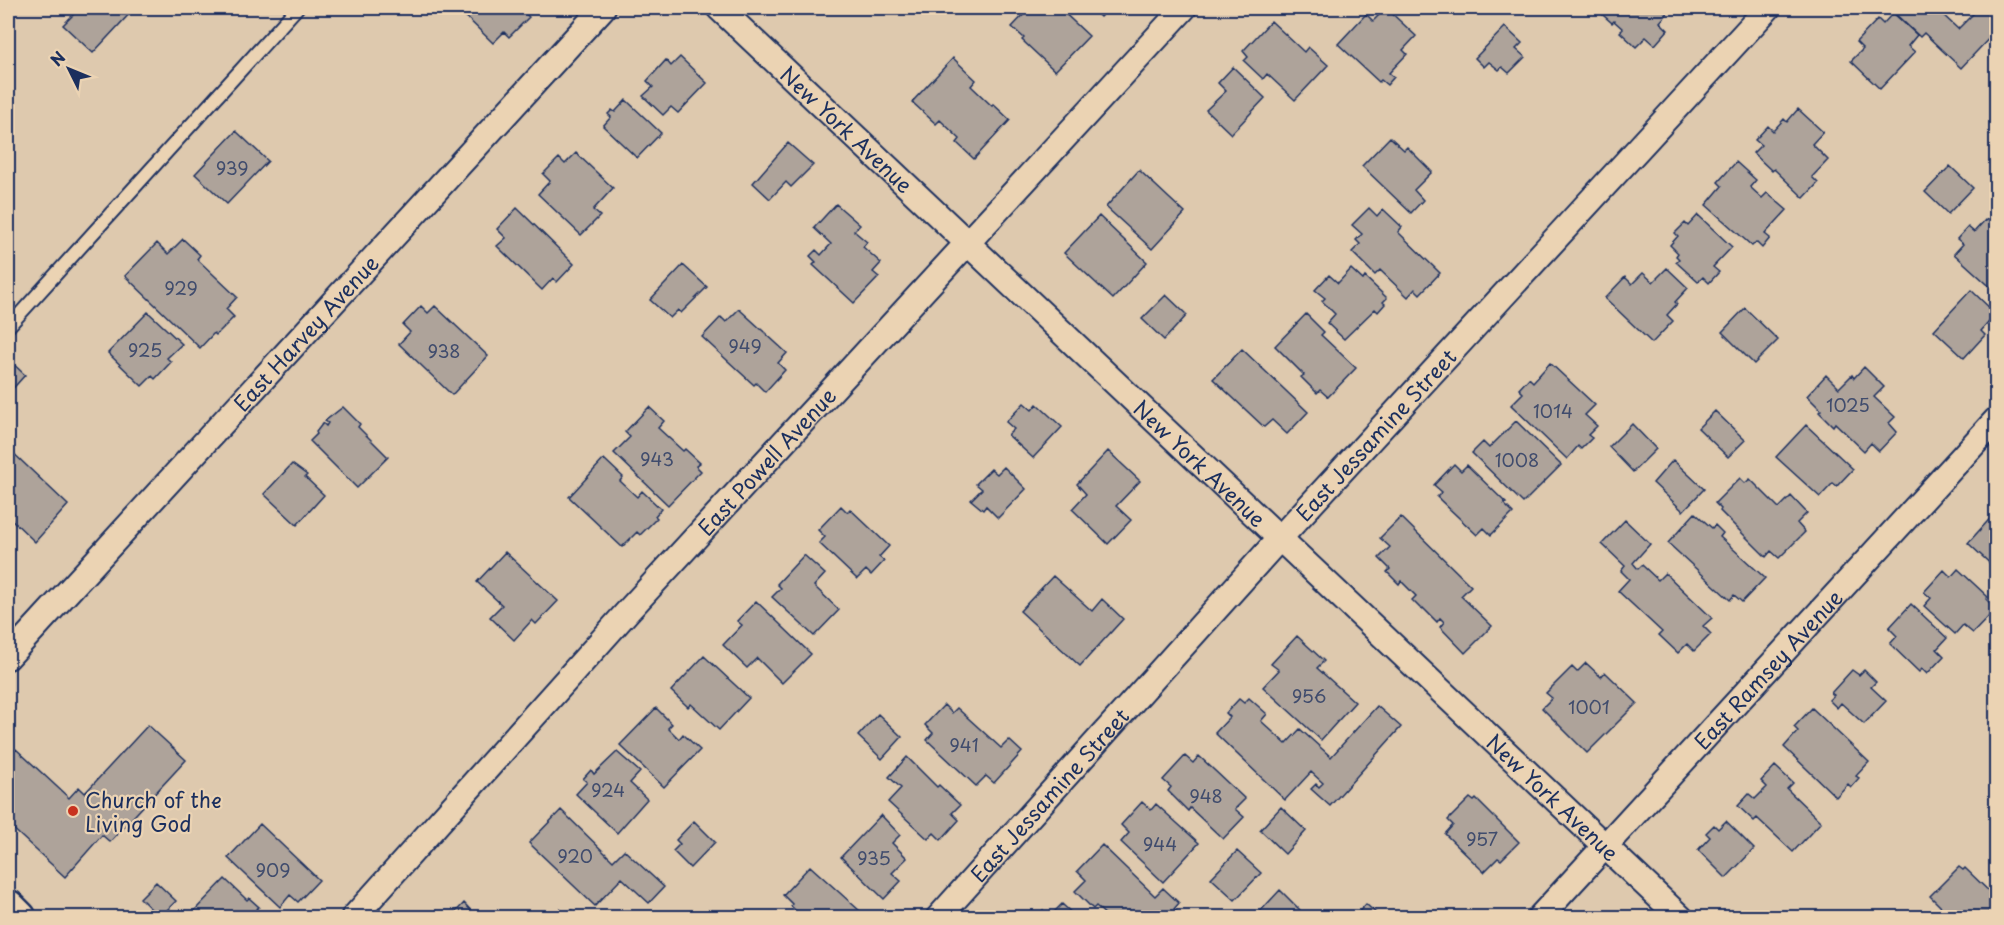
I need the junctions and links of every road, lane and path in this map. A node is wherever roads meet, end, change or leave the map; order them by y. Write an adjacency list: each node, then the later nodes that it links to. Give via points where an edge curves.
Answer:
1 (297, 8): 7 (lane)
2 (603, 8): 10 (street, East Harvey Avenue)
3 (719, 8): 6 (street, New York Avenue)
4 (1184, 8): 6 (street, East Powell Avenue)
5 (1768, 8): 9 (street, East Jessamine Street)
6 (967, 243): 9 (street, New York Avenue); 14 (street, East Powell Avenue)
7 (8, 327)
8 (1996, 420): 11 (street, East Ramsey Avenue)
9 (1279, 539): 11 (street, New York Avenue); 15 (street, East Jessamine Street)
10 (8, 657)
11 (1605, 846): 16 (street, East Ramsey Avenue); 17 (street, New York Avenue)
12 (8, 906): 13 (street)
13 (19, 918)
14 (352, 918)
15 (938, 918)
16 (1539, 918)
17 (1681, 918)

